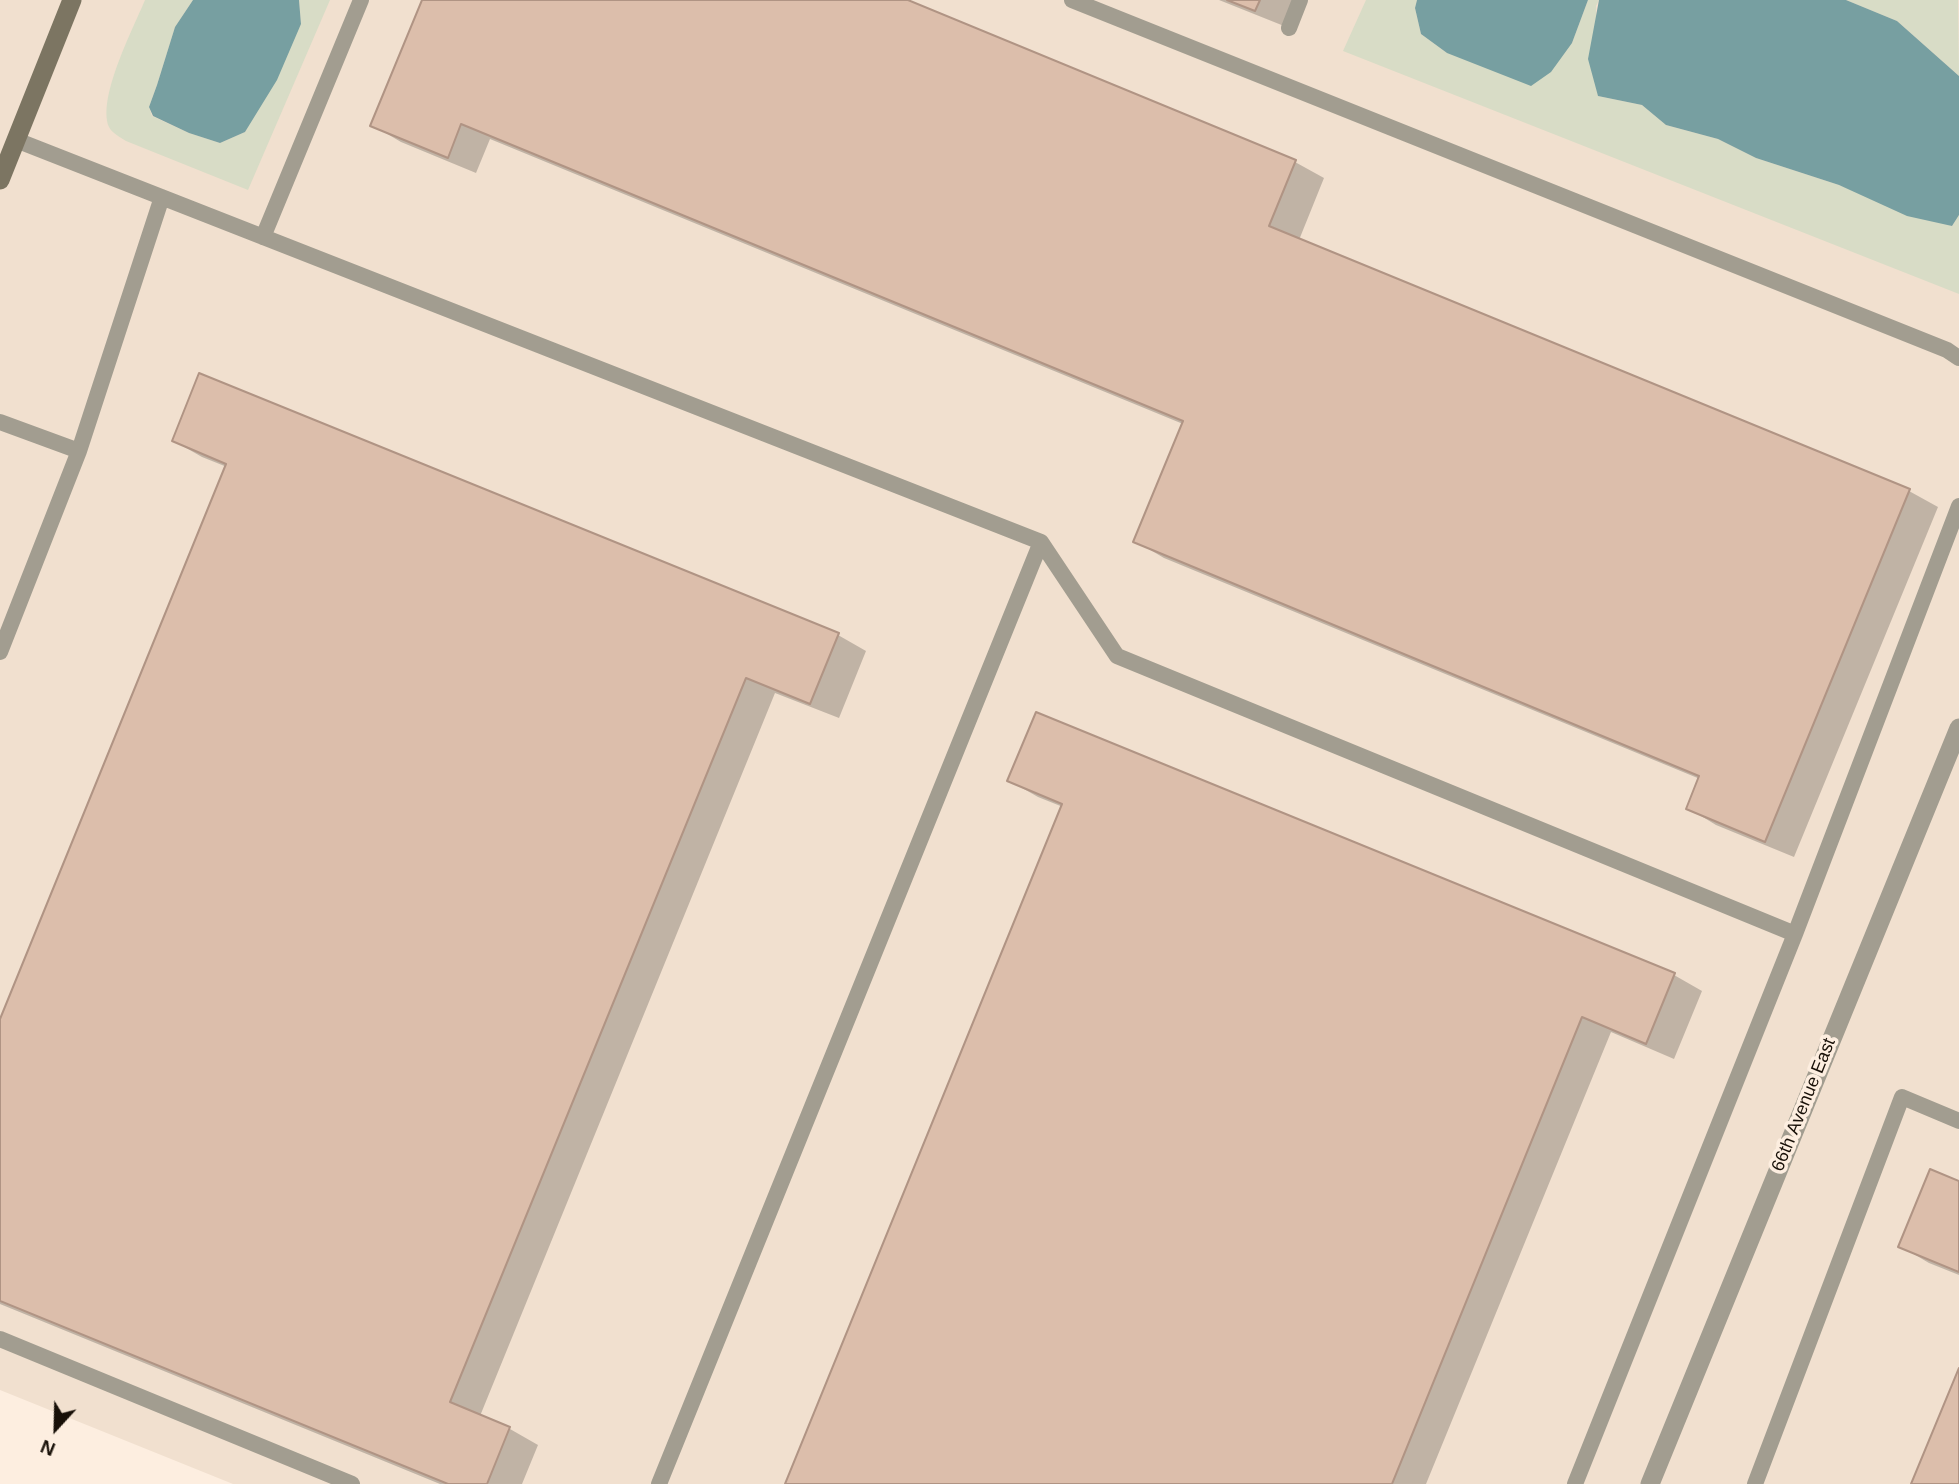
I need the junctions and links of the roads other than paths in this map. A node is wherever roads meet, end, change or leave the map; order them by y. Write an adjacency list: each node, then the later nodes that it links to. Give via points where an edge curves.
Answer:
1 (72, 0): 6 (main road)
2 (362, 0): 9 (lane)
3 (1072, 0): 10 (lane)
4 (1300, 0): 5 (lane)
5 (1289, 28)
6 (16, 140): 7 (main road); 8 (lane)
7 (0, 180)
8 (162, 197): 9 (lane); 12 (lane)
9 (263, 237): 14 (lane)
10 (1959, 358)
11 (0, 422): 12 (lane)
12 (79, 450): 15 (lane)
13 (1959, 506): 17 (lane)
14 (1041, 542): 17 (lane, via 1117,656); 21 (lane)
15 (0, 652)
16 (1959, 727): 23 (street, 66th Avenue East)
17 (1795, 934): 22 (lane)
18 (1959, 1121): 24 (lane, via 1902,1097)
19 (0, 1339): 20 (lane)
20 (352, 1484)
21 (659, 1484)
22 (1575, 1484)
23 (1650, 1484)
24 (1755, 1484)

